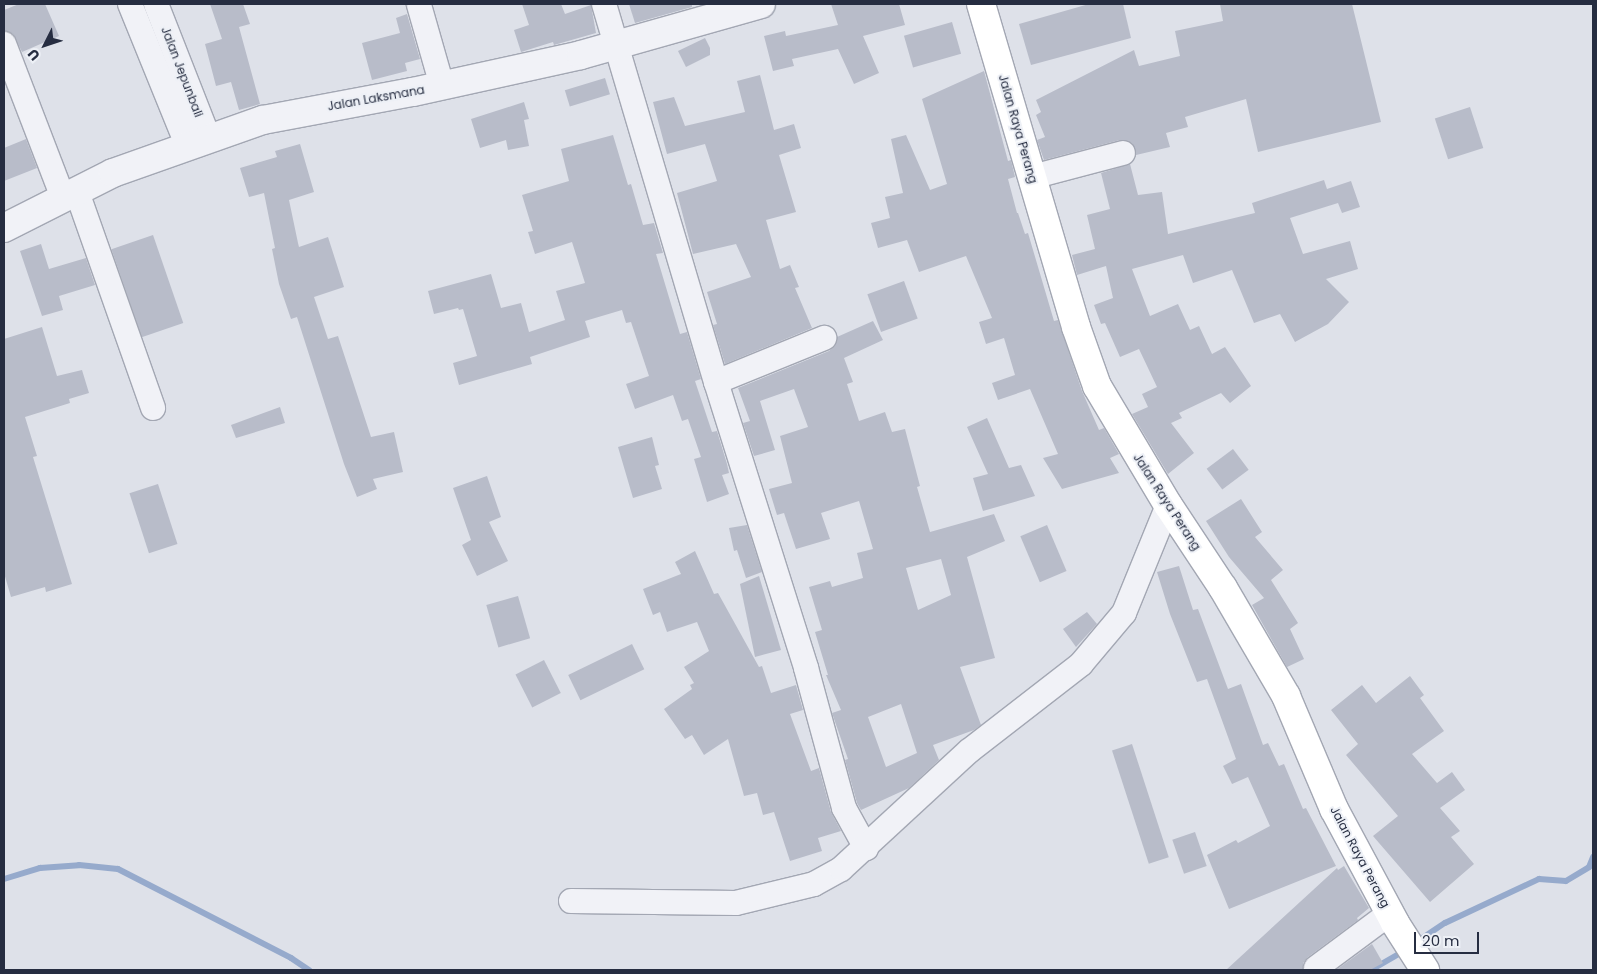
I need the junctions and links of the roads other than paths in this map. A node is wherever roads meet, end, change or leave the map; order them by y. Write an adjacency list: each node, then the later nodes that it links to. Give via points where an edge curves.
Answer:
1 (130, 4): 10 (street)
2 (156, 4): 10 (street, Jalan Jepunbali)
3 (604, 4): 8 (street)
4 (761, 4): 8 (street, Jalan Laksmana)
5 (982, 4): 12 (main road, Jalan Raya Perang)
6 (419, 6): 9 (street)
7 (4, 44): 13 (street)
8 (617, 46): 9 (street, Jalan Laksmana); 16 (street)
9 (442, 86): 10 (street, Jalan Laksmana, via 263,120)
10 (198, 143): 13 (street, Jalan Laksmana, via 113,173)
11 (1123, 153): 12 (street)
12 (1032, 177): 18 (main road, Jalan Raya Perang, via 1076,327 1097,386)
13 (70, 195): 14 (street, Jalan Laksmana); 17 (street)
14 (4, 228)
15 (824, 338): 16 (street)
16 (716, 382): 19 (street, via 806,668 844,808)
17 (153, 408)
18 (1168, 505): 19 (street, via 1124,612 1081,664 969,752); 21 (main road, Jalan Raya Perang, via 1223,588 1286,696 1334,809)
19 (866, 848): 20 (street, via 841,869 814,884 736,903)
20 (571, 901)
21 (1392, 918): 22 (street); 23 (main road, Jalan Raya Perang)
22 (1316, 968)
23 (1426, 970)

